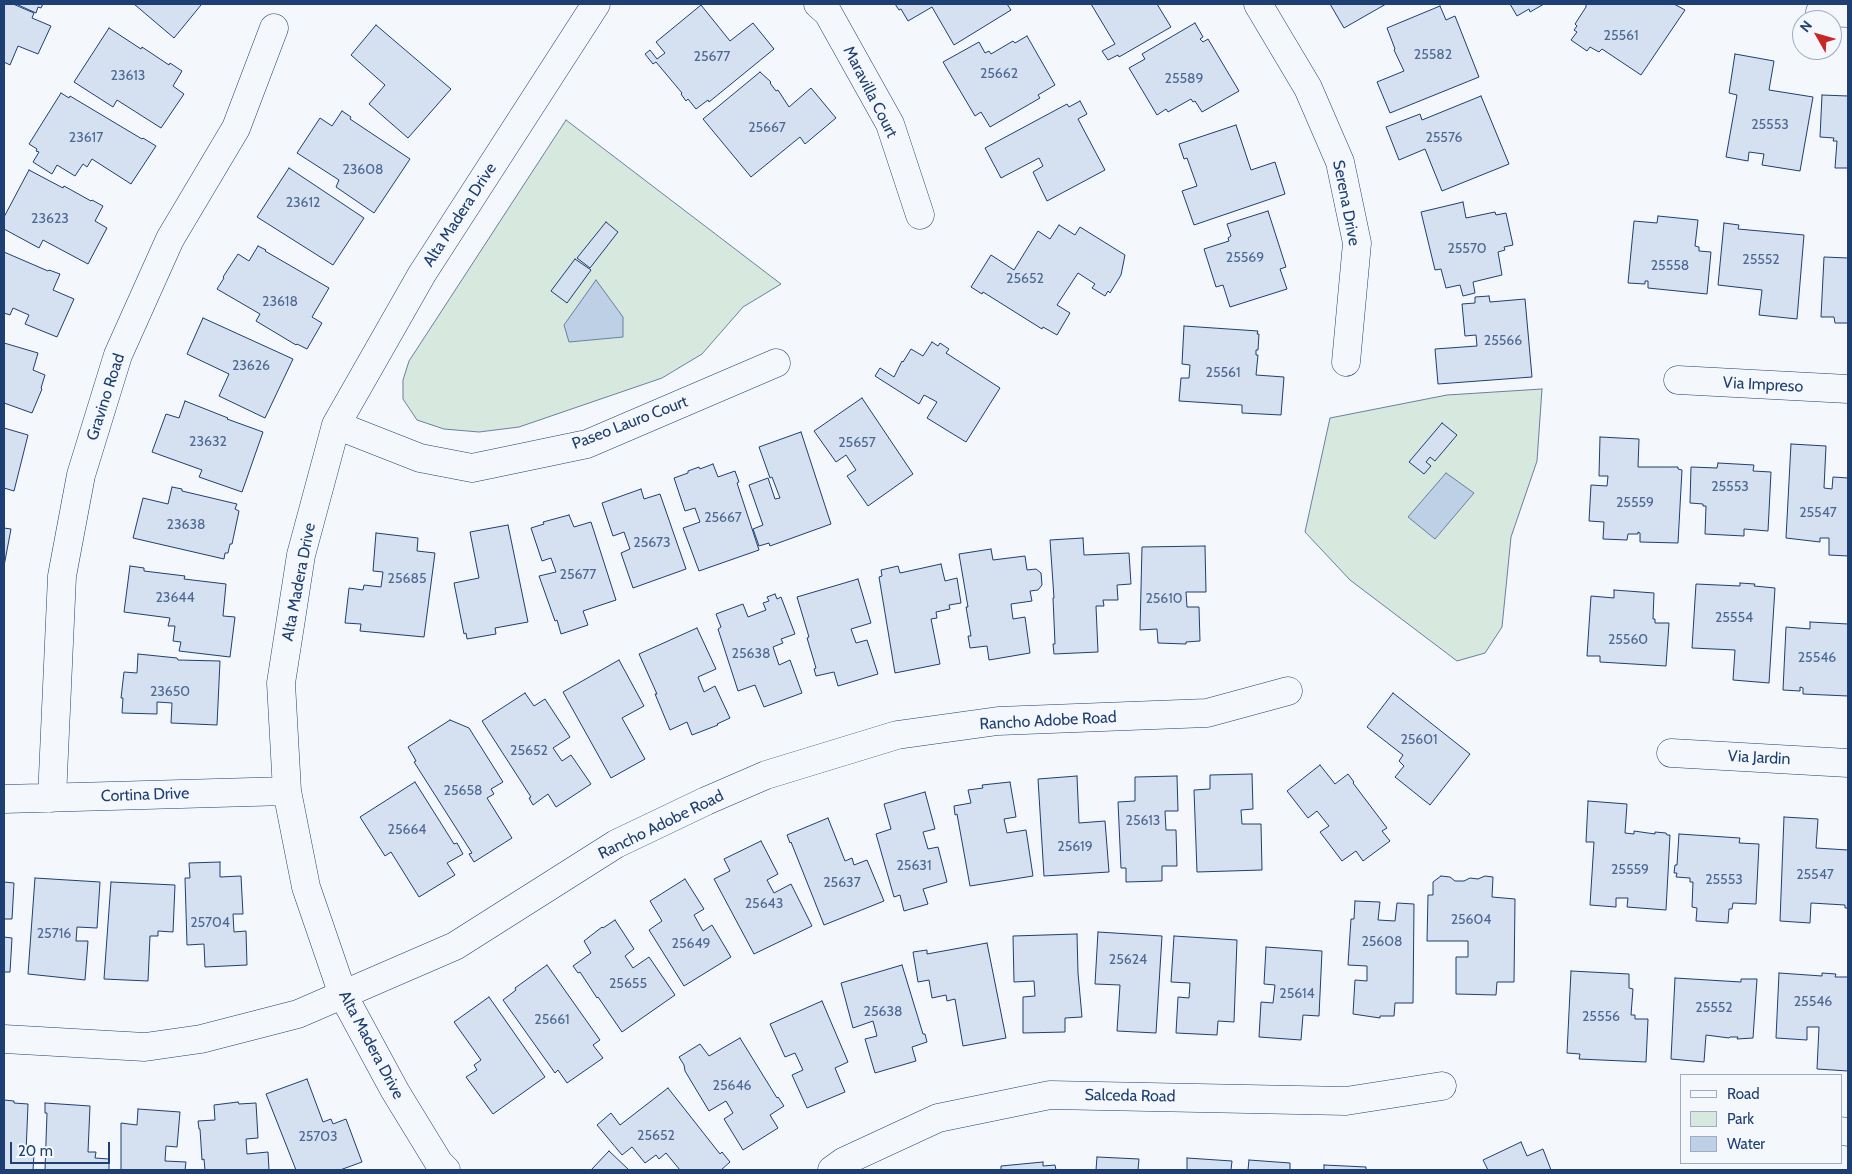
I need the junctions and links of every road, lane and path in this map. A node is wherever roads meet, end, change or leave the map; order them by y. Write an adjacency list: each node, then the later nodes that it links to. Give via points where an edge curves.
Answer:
1 (596, 4): 10 (street, Alta Madera Drive, via 422,274)
2 (818, 4): 5 (street, Maravilla Court, via 828,13 890,124)
3 (1258, 4): 6 (street, Serena Drive, via 1308,88 1340,162 1357,243)
4 (274, 28): 16 (street, Gravino Road, via 236,128 170,239 118,355 81,475 62,576)
5 (920, 216)
6 (1346, 362)
7 (776, 363): 10 (street, Paseo Lauro Court, via 587,444 472,468 420,458)
8 (1678, 380): 9 (street, Via Impreso)
9 (1848, 389)
10 (336, 425): 14 (street, Alta Madera Drive, via 301,555 281,683)
11 (1288, 691): 17 (street, Rancho Adobe Road, via 1207,713 998,721 896,735 766,776 616,844 455,946)
12 (1671, 753): 13 (street, Via Jardin)
13 (1848, 763)
14 (287, 791): 16 (street, Cortina Drive); 17 (street, Alta Madera Drive, via 306,887)
15 (4, 798): 16 (street, Cortina Drive)
16 (52, 798)
17 (343, 995): 18 (street, Rancho Adobe Road, via 289,1016 201,1039 145,1047); 20 (street, Alta Madera Drive, via 395,1091)
18 (4, 1039)
19 (1442, 1086): 21 (street, Salceda Road, via 1346,1101 1050,1095 938,1118)
20 (446, 1170)
21 (832, 1170)

